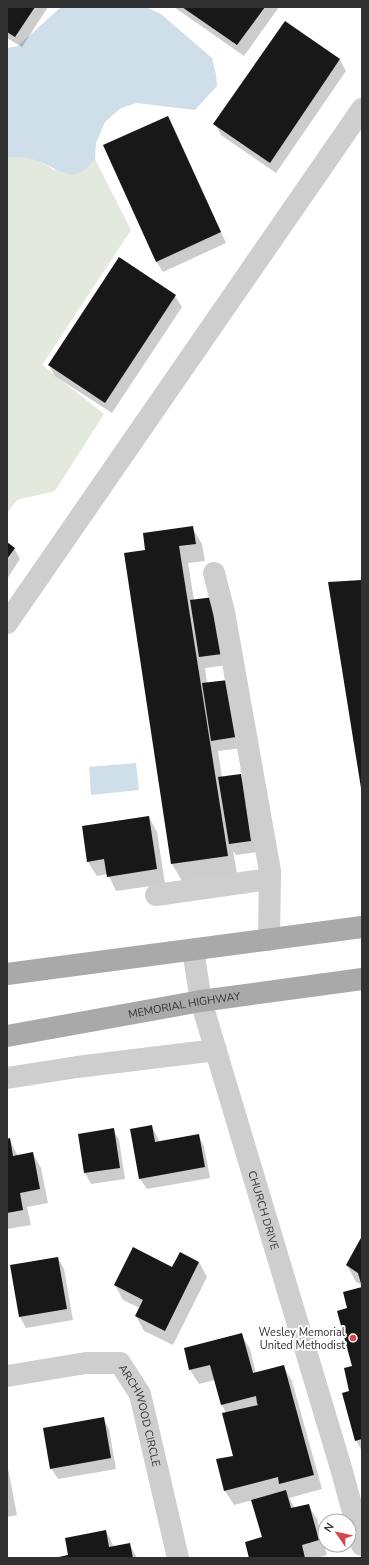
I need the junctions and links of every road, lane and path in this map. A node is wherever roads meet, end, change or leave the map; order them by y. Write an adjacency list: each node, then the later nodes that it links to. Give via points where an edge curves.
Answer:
1 (362, 109): 3 (street)
2 (214, 573): 4 (street, via 224,612)
3 (7, 623)
4 (270, 879): 5 (street); 7 (street)
5 (156, 895)
6 (362, 927): 7 (main road)
7 (269, 940): 8 (main road)
8 (193, 950): 9 (main road); 11 (street, CHURCH DRIVE)
9 (8, 971)
10 (362, 979): 11 (main road, MEMORIAL HIGHWAY)
11 (201, 1001): 12 (main road, MEMORIAL HIGHWAY); 13 (street, CHURCH DRIVE)
12 (7, 1036)
13 (216, 1050): 14 (street); 16 (street, CHURCH DRIVE, via 342,1468)
14 (7, 1078)
15 (7, 1376): 17 (street, ARCHWOOD CIRCLE, via 86,1363 120,1363 140,1394)
16 (362, 1545)
17 (178, 1558)

